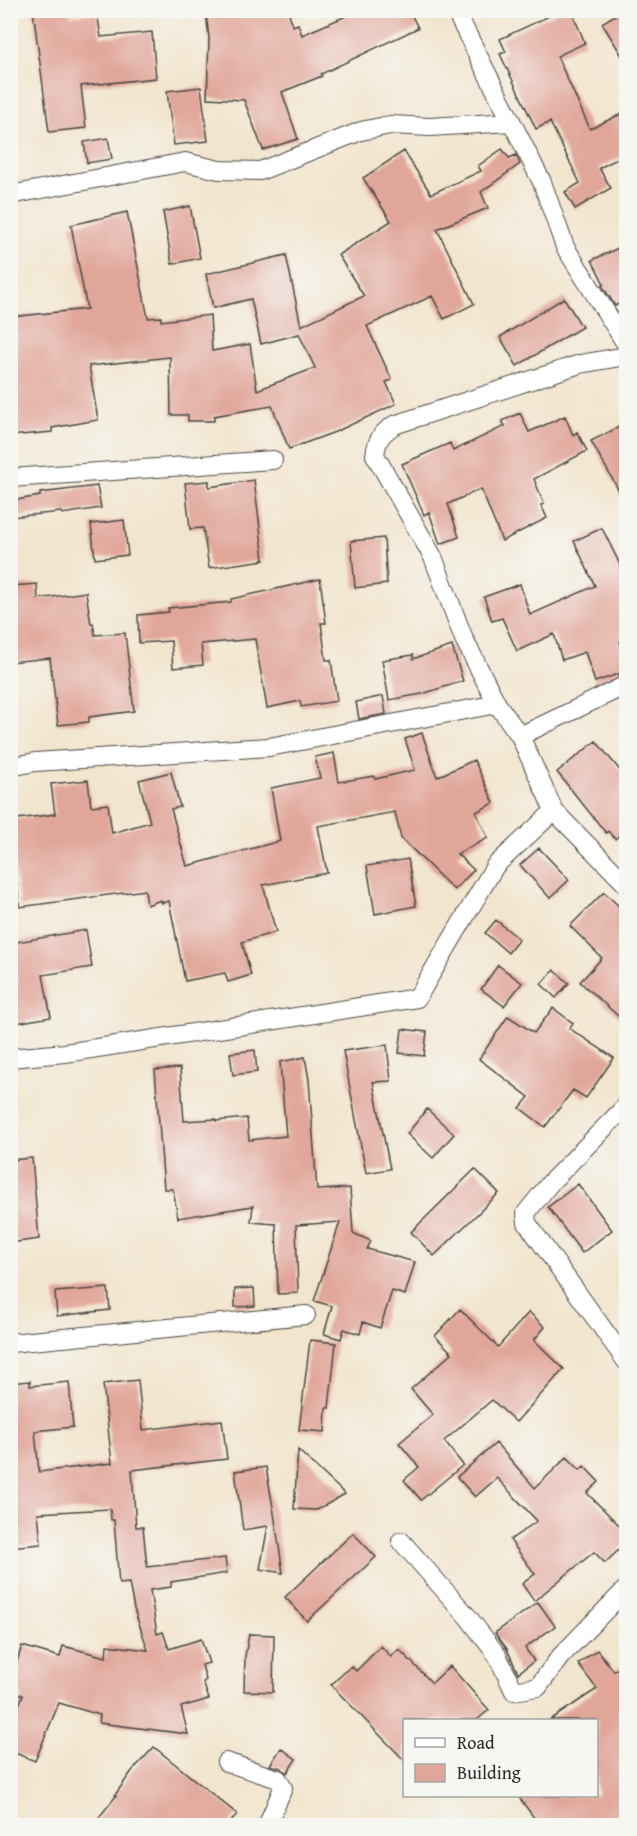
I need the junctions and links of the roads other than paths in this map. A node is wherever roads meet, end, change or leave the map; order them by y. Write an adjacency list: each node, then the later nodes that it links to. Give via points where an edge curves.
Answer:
1 (455, 10): 2 (street)
2 (511, 122): 3 (street, via 430,128 390,125 260,171 219,170 186,162); 4 (street, via 542,182 565,247)
3 (10, 195)
4 (627, 344)
5 (627, 356): 9 (street, via 580,363 394,425 377,440 375,455 433,556 465,639)
6 (273, 460): 7 (street)
7 (10, 478)
8 (627, 685): 10 (street)
9 (497, 704): 10 (street); 11 (street, via 269,747 35,762)
10 (520, 736): 12 (street)
11 (10, 767)
12 (554, 811): 13 (street); 14 (street, via 495,866 417,998 65,1053)
13 (627, 884)
14 (10, 1058)
15 (627, 1107): 18 (street, via 551,1182 526,1213 527,1223)
16 (306, 1315): 17 (street)
17 (10, 1343)
18 (627, 1361)
19 (401, 1541): 20 (street, via 497,1655 514,1691 538,1687 560,1657)
20 (627, 1589)
21 (226, 1762): 22 (street, via 278,1779 284,1788)
22 (267, 1826)

